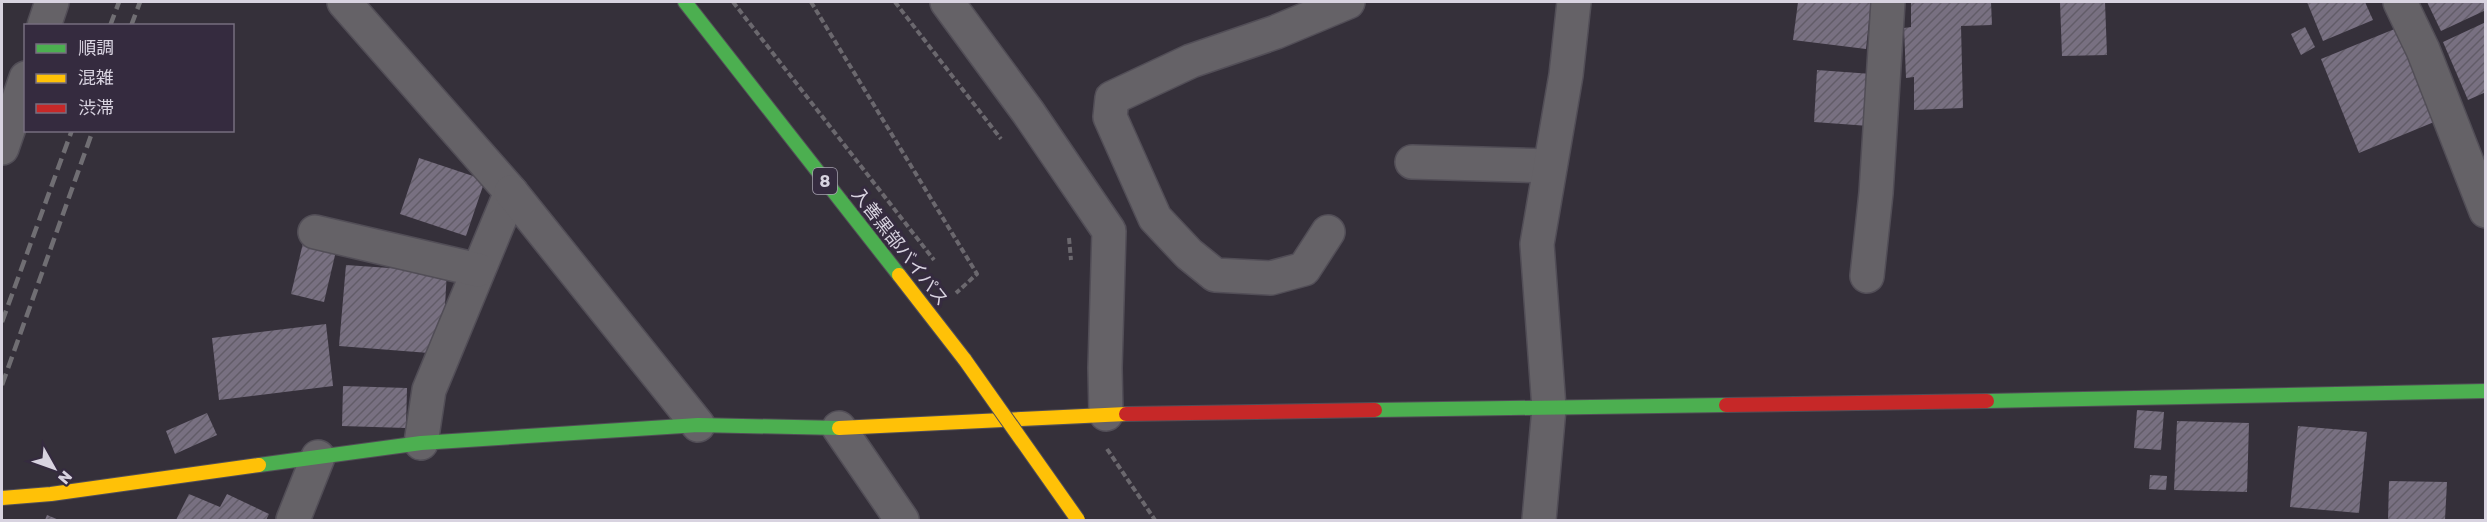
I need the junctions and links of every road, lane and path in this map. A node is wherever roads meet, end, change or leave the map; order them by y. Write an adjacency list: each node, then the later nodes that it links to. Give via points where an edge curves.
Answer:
1 (52, 2): 12 (street)
2 (344, 2): 18 (street)
3 (685, 2): 38 (main road, 入善黒部バイパス / 8, bridge, via 965,360)
4 (733, 2): 24 (path)
5 (811, 2): 27 (path, via 977,274 956,293)
6 (895, 2): 14 (path)
7 (947, 2): 30 (street, via 1109,231 1105,368)
8 (1348, 2): 21 (street, via 1191,61 1112,98 1110,117 1155,218 1215,275 1271,278 1304,269)
9 (1574, 2): 17 (street)
10 (1888, 2): 26 (street)
11 (2400, 2): 19 (street, via 2423,50)
12 (45, 24)
13 (24, 84): 15 (street)
14 (1003, 142)
15 (2, 148)
16 (1412, 162): 17 (street)
17 (1550, 166): 29 (street, via 1537,244)
18 (511, 192): 25 (street); 31 (street)
19 (2486, 211)
20 (1068, 227): 23 (path)
21 (1328, 231)
22 (315, 232): 25 (street)
23 (1071, 262)
24 (939, 266)
25 (478, 270): 33 (street, via 429,390)
26 (1867, 276)
27 (950, 284)
28 (2486, 391): 29 (main road)
29 (1549, 408): 30 (main road); 40 (street)
30 (1095, 415): 32 (main road); 39 (path)
31 (699, 425): 32 (main road); 33 (main road)
32 (839, 428): 37 (street)
33 (421, 443): 34 (main road)
34 (318, 457): 35 (main road); 36 (street)
35 (2, 498)
36 (293, 520)
37 (902, 520)
38 (1078, 520)
39 (1155, 520)
40 (1539, 520)

